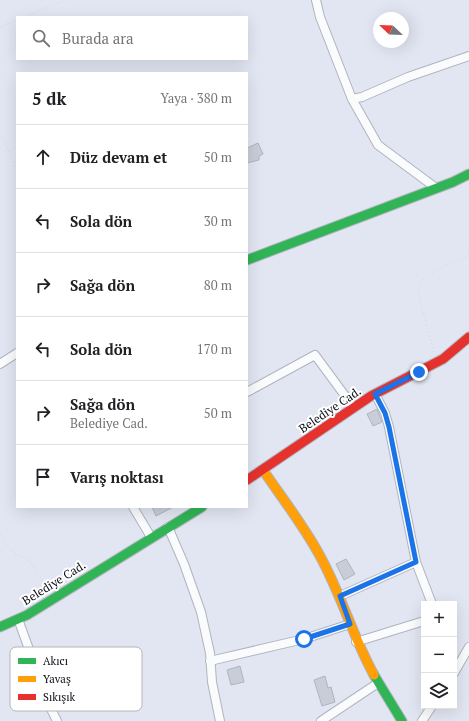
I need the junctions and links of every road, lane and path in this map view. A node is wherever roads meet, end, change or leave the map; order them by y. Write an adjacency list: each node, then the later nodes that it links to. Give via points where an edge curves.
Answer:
1 (65, 0): 3 (path)
2 (316, 0): 7 (street, via 320,17)
3 (26, 16)
4 (16, 20): 5 (path)
5 (0, 27)
6 (469, 56): 7 (street)
7 (352, 99): 11 (street, via 378,145)
8 (0, 133): 9 (path)
9 (16, 169)
10 (469, 174): 11 (street)
11 (436, 188): 13 (street)
12 (469, 255): 16 (path, via 427,275 418,286)
13 (248, 260)
14 (469, 337): 16 (street, Belediye Cad.)
15 (16, 354): 17 (street)
16 (437, 362): 19 (street, Belediye Cad.)
17 (0, 364)
18 (248, 391): 20 (street, via 315,355)
19 (375, 394): 20 (street, Belediye Cad.); 30 (street, via 389,427)
20 (354, 408): 21 (street, Belediye Cad.)
21 (263, 470): 23 (street, Belediye Cad.); 31 (street, via 320,555)
22 (0, 472): 24 (path)
23 (248, 479)
24 (0, 480)
25 (134, 508): 29 (street)
26 (200, 508): 27 (street, Belediye Cad.)
27 (168, 527): 29 (street, Belediye Cad.); 41 (street, via 201,612)
28 (0, 535): 32 (path, via 14,554 28,559)
29 (151, 538): 32 (street, Belediye Cad.)
30 (416, 562): 31 (street); 33 (street)
31 (340, 596): 36 (street)
32 (54, 598): 34 (street, Belediye Cad.)
33 (431, 601)
34 (18, 619): 37 (street, Belediye Cad.); 39 (street)
35 (421, 622): 38 (street)
36 (350, 624): 38 (street); 41 (street, via 304,639)
37 (0, 627)
38 (356, 642): 43 (street)
39 (28, 647)
40 (469, 647): 42 (street)
41 (210, 661): 47 (street)
42 (457, 665)
43 (378, 683): 48 (street); 49 (street)
44 (430, 709): 50 (street)
45 (52, 711): 46 (street)
46 (57, 721)
47 (220, 721)
48 (321, 721)
49 (402, 721)
50 (422, 721)

